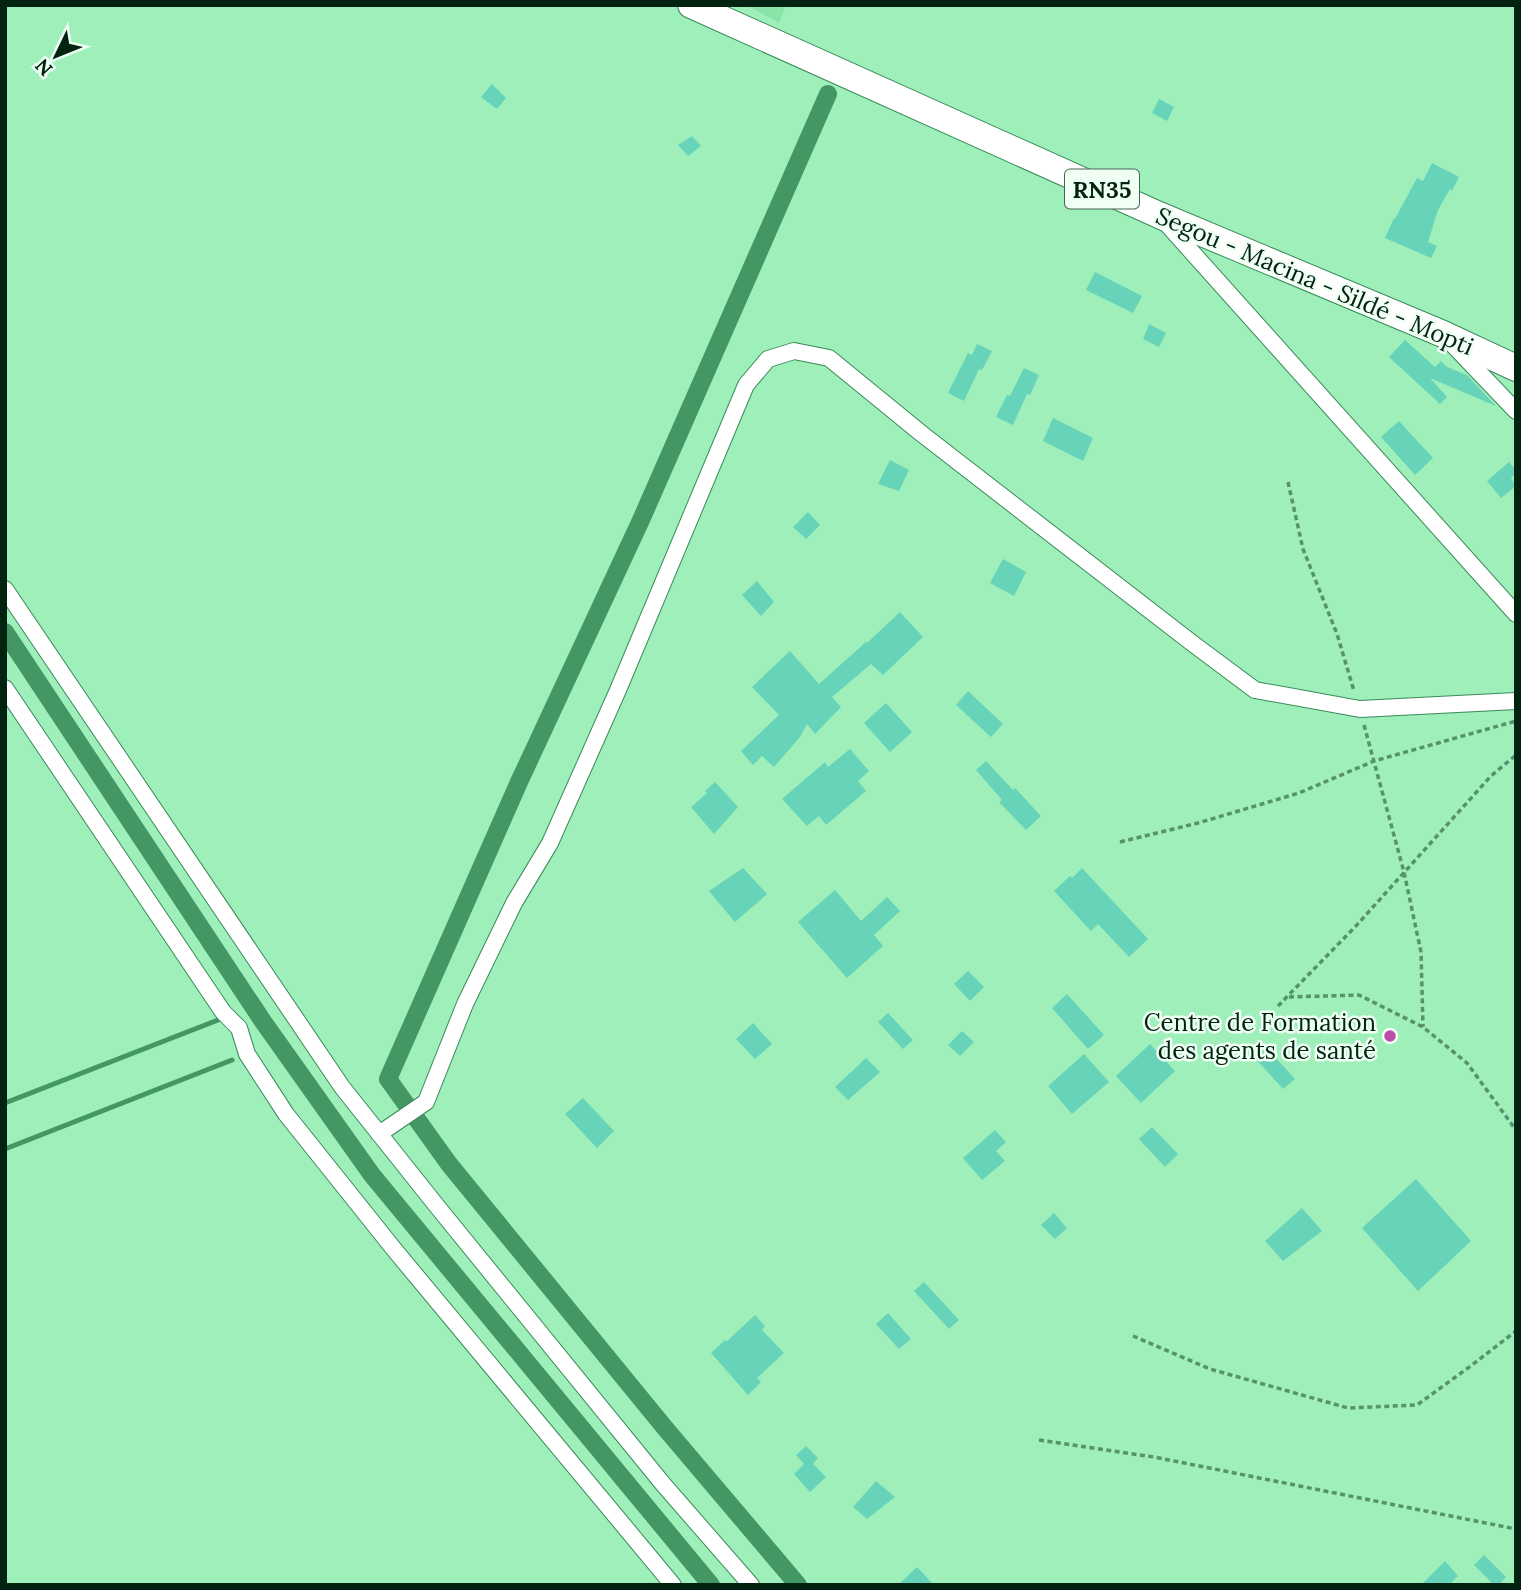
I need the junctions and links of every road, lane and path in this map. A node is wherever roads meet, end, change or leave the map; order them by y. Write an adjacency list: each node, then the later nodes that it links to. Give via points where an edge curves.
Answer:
1 (691, 5): 2 (main road, Segou - Macina - Sildé - Mopti / RN35)
2 (1159, 215): 3 (main road, Segou - Macina - Sildé - Mopti / RN35); 8 (street)
3 (1443, 334): 4 (main road, Segou - Macina - Sildé - Mopti / RN35); 5 (street)
4 (1516, 368)
5 (1516, 411)
6 (1288, 482): 11 (path, via 1303,548)
7 (5, 589): 21 (street, via 334,1076)
8 (1516, 614)
9 (5, 688): 26 (street, via 223,1012 239,1028 247,1054 286,1114)
10 (1516, 701): 11 (street)
11 (1360, 709): 14 (path); 21 (street, via 1255,690 829,358 794,351 768,359 746,386 573,792 465,1004 426,1102)
12 (1516, 721): 14 (path)
13 (1516, 755): 16 (path, via 1491,776)
14 (1374, 761): 15 (path, via 1299,793); 16 (path)
15 (1119, 842)
16 (1405, 872): 17 (path); 19 (path, via 1421,952)
17 (1287, 997): 18 (path); 19 (path, via 1360,995)
18 (1279, 1006)
19 (1423, 1027): 20 (path, via 1467,1063)
20 (1516, 1130)
21 (379, 1134): 27 (street, via 663,1484)
22 (1516, 1331): 23 (path, via 1417,1405 1348,1408 1210,1368)
23 (1133, 1336)
24 (1039, 1440): 25 (path, via 1154,1457)
25 (1516, 1529)
26 (673, 1585)
27 (751, 1585)

